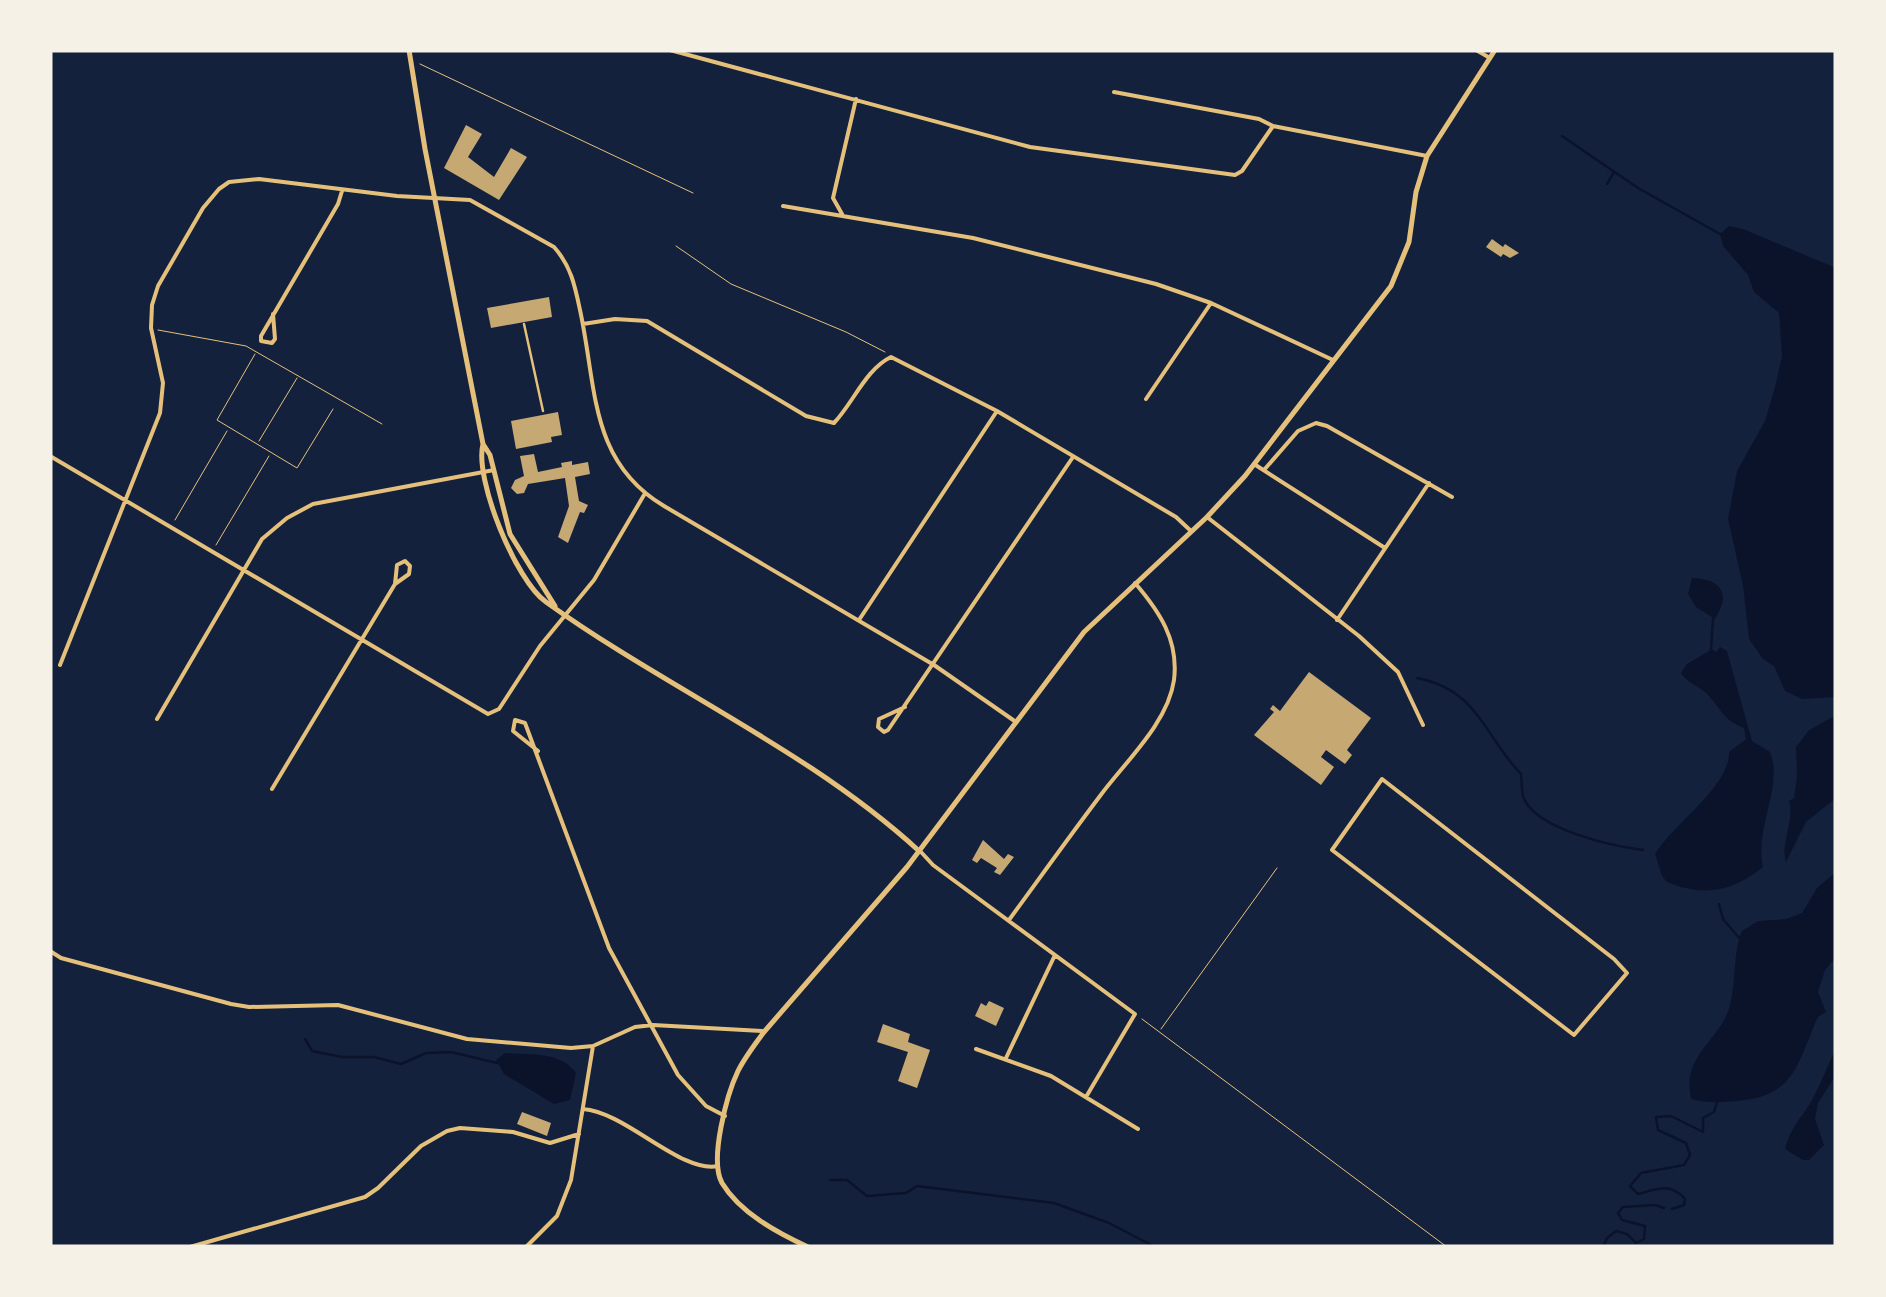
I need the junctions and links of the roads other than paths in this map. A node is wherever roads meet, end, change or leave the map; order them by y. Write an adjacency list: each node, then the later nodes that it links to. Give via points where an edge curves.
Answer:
1 (670, 50): 7 (street)
2 (707, 50): 7 (street)
3 (1476, 50): 6 (street)
4 (1495, 50): 6 (street)
5 (409, 53): 13 (street)
6 (1490, 58): 11 (street)
7 (704, 59): 9 (street)
8 (1114, 92): 10 (street)
9 (856, 99): 10 (street, via 1030,147 1235,175); 15 (street, via 833,198)
10 (1273, 126): 11 (street)
11 (1427, 156): 20 (street, via 1395,279)
12 (342, 190): 13 (street); 17 (street); 34 (street, via 246,178 223,185 203,208 152,305 162,398)
13 (434, 198): 19 (street, via 480,204 554,247 573,278); 24 (street)
14 (782, 206): 15 (street)
15 (842, 214): 16 (street, via 1022,248)
16 (1211, 304): 20 (street); 21 (street)
17 (274, 314): 17 (street, via 261,336 264,344 275,339)
18 (524, 324): 22 (street)
19 (583, 324): 23 (street, via 647,320 806,416 834,423 878,364 891,357); 32 (street, via 608,447)
20 (1333, 360): 27 (street)
21 (1146, 398)
22 (543, 411)
23 (997, 411): 26 (street); 44 (street)
24 (483, 444): 28 (street); 30 (street)
25 (50, 456): 34 (street)
26 (1073, 457): 36 (street); 46 (street)
27 (1254, 464): 29 (street); 35 (street)
28 (494, 470): 30 (street); 41 (street, via 515,546)
29 (1264, 470): 31 (street, via 1298,431 1316,423); 37 (street)
30 (485, 472): 38 (street, via 314,504 269,532); 41 (street, via 509,552)
31 (1429, 483): 33 (street); 37 (street)
32 (644, 494): 42 (street, via 594,580); 44 (street)
33 (1452, 496)
34 (126, 500): 38 (street); 47 (street)
35 (1207, 517): 36 (street); 43 (street)
36 (1192, 531): 39 (street)
37 (1385, 548): 43 (street)
38 (244, 570): 45 (street); 49 (street)
39 (1135, 583): 50 (street, via 1084,632); 56 (street, via 1171,641 1171,692)
40 (395, 584): 45 (street)
41 (554, 606): 42 (street)
42 (565, 615): 45 (street, via 492,714); 55 (street, via 859,799)
43 (1337, 620): 51 (street, via 1398,672)
44 (858, 621): 46 (street)
45 (362, 640): 54 (street)
46 (934, 665): 48 (street); 50 (street)
47 (60, 666)
48 (904, 707): 48 (street, via 880,718 878,727 888,730)
49 (156, 719)
50 (1016, 722): 55 (street)
51 (1423, 724)
52 (538, 751): 52 (street, via 525,723 515,720 514,731); 59 (street, via 609,948)
53 (1382, 779): 53 (street, via 1627,973 1574,1035 1332,850)
54 (272, 789)
55 (920, 851): 56 (street); 60 (street)
56 (1009, 920): 58 (street)
57 (50, 951): 61 (street, via 230,1004 338,1005 467,1038)
58 (1056, 955): 63 (street); 64 (street, via 1135,1014)
59 (653, 1025): 60 (street); 61 (street); 66 (street, via 678,1075)
60 (764, 1032): 66 (street, via 733,1081)
61 (593, 1046): 65 (street)
62 (976, 1050): 63 (street)
63 (1006, 1058): 64 (street)
64 (1086, 1097): 67 (street)
65 (583, 1109): 68 (street); 69 (street, via 614,1118 698,1166)
66 (724, 1116): 69 (street)
67 (1138, 1129)
68 (579, 1134): 70 (street, via 550,1144 513,1132 447,1131 364,1196); 71 (street, via 562,1206)
69 (718, 1166): 72 (street, via 726,1188 756,1217)
70 (190, 1247)
71 (526, 1247)
72 (808, 1247)

